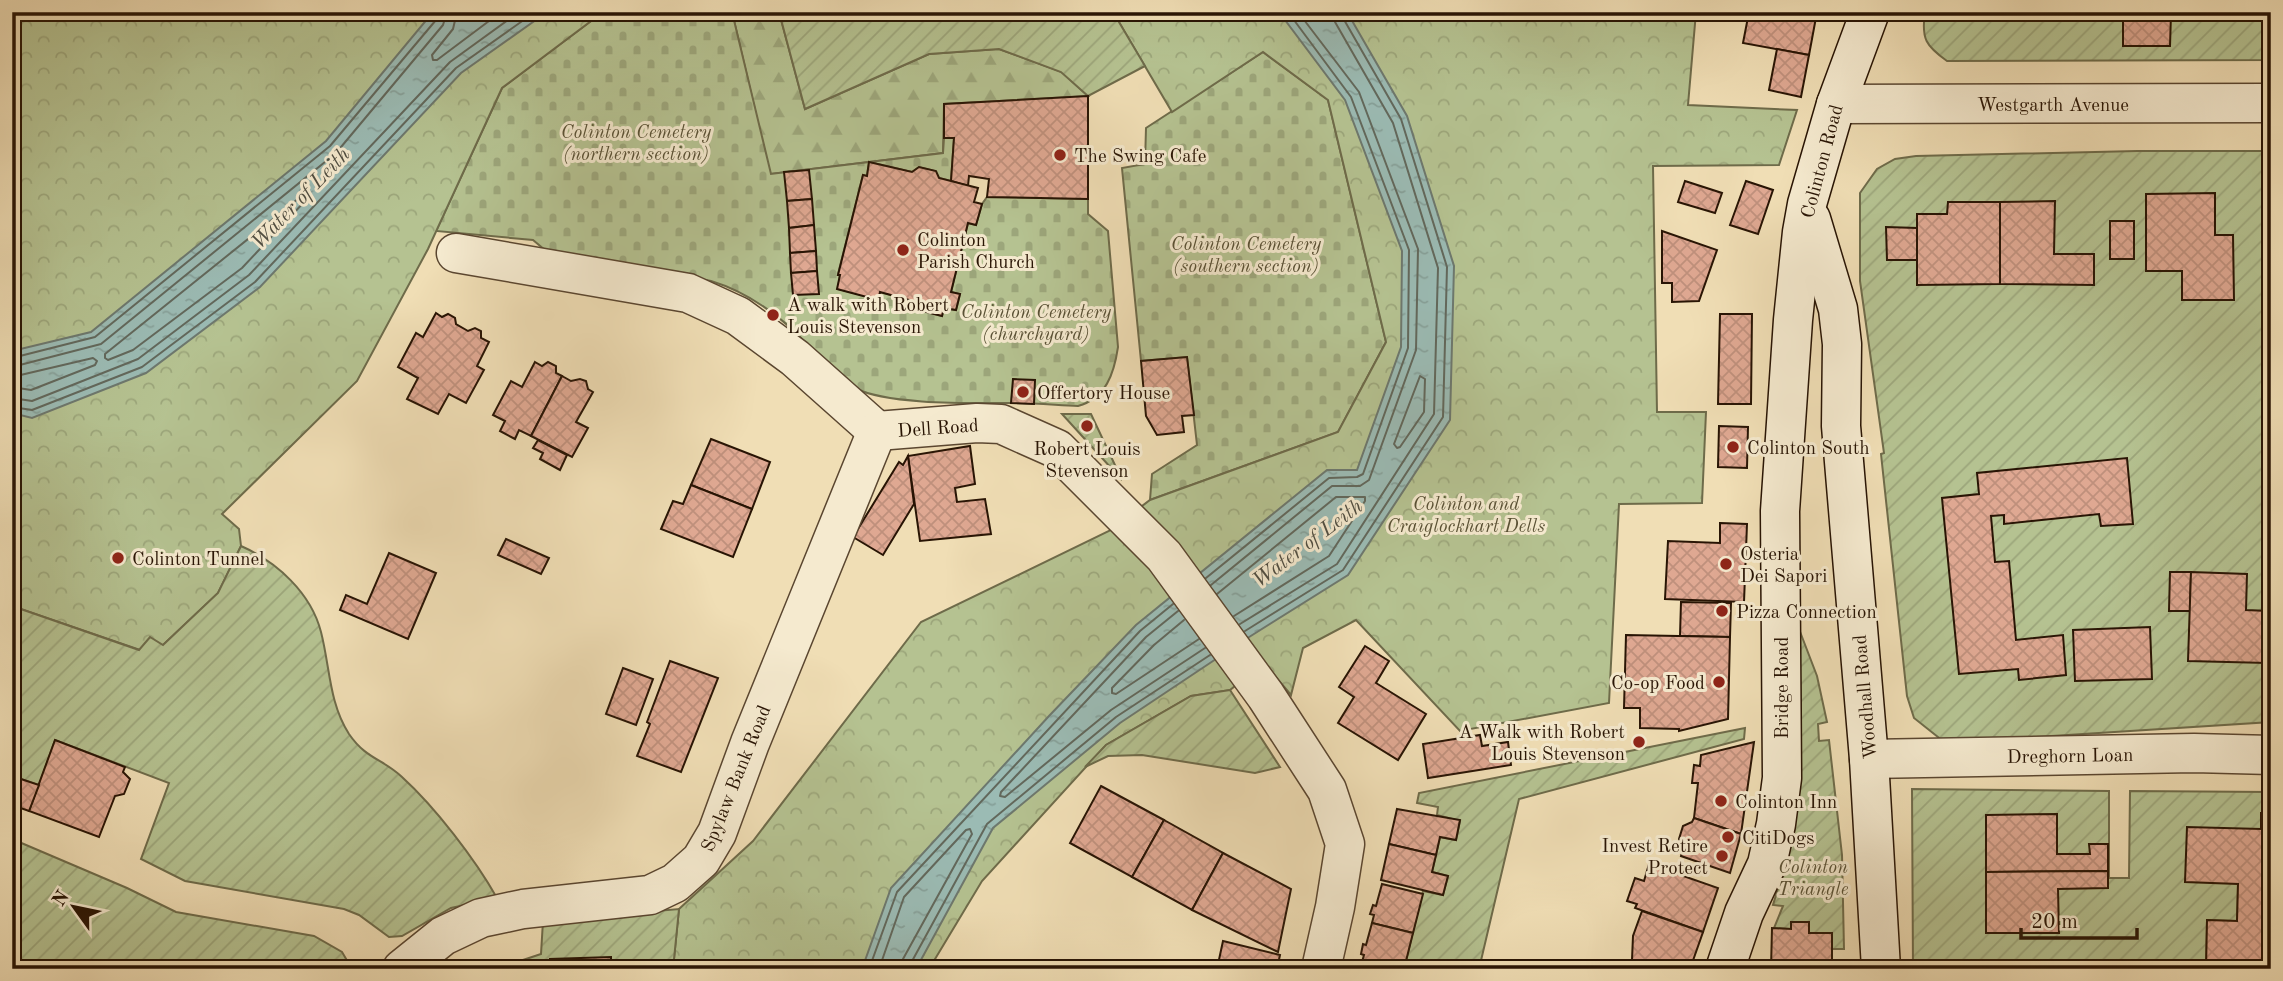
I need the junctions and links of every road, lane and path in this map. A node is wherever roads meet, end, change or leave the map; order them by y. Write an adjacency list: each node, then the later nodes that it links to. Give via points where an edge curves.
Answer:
1 (1870, 12): 3 (street, Colinton Road)
2 (2271, 103): 3 (street, Westgarth Avenue)
3 (1836, 104): 4 (street, Colinton Road)
4 (1807, 204): 6 (street, Colinton Road); 7 (street, Woodhall Road, via 1838,309)
5 (456, 253): 8 (street, Dell Road, via 688,293 738,316 795,358)
6 (1788, 398): 7 (street, via 1825,406); 13 (street, Bridge Road, via 1780,511 1782,778 1767,864)
7 (1841, 426): 10 (street, Woodhall Road)
8 (877, 431): 11 (street, Spylaw Bank Road, via 717,833 701,860 675,883 650,895 481,918 443,936); 12 (street, Dell Road, via 1001,424 1057,449 1164,556 1266,696 1327,790 1345,844)
9 (2271, 754): 10 (street, Dreghorn Loan)
10 (1869, 759): 14 (street, Woodhall Road)
11 (402, 969)
12 (1321, 969)
13 (1725, 969)
14 (1881, 969)

